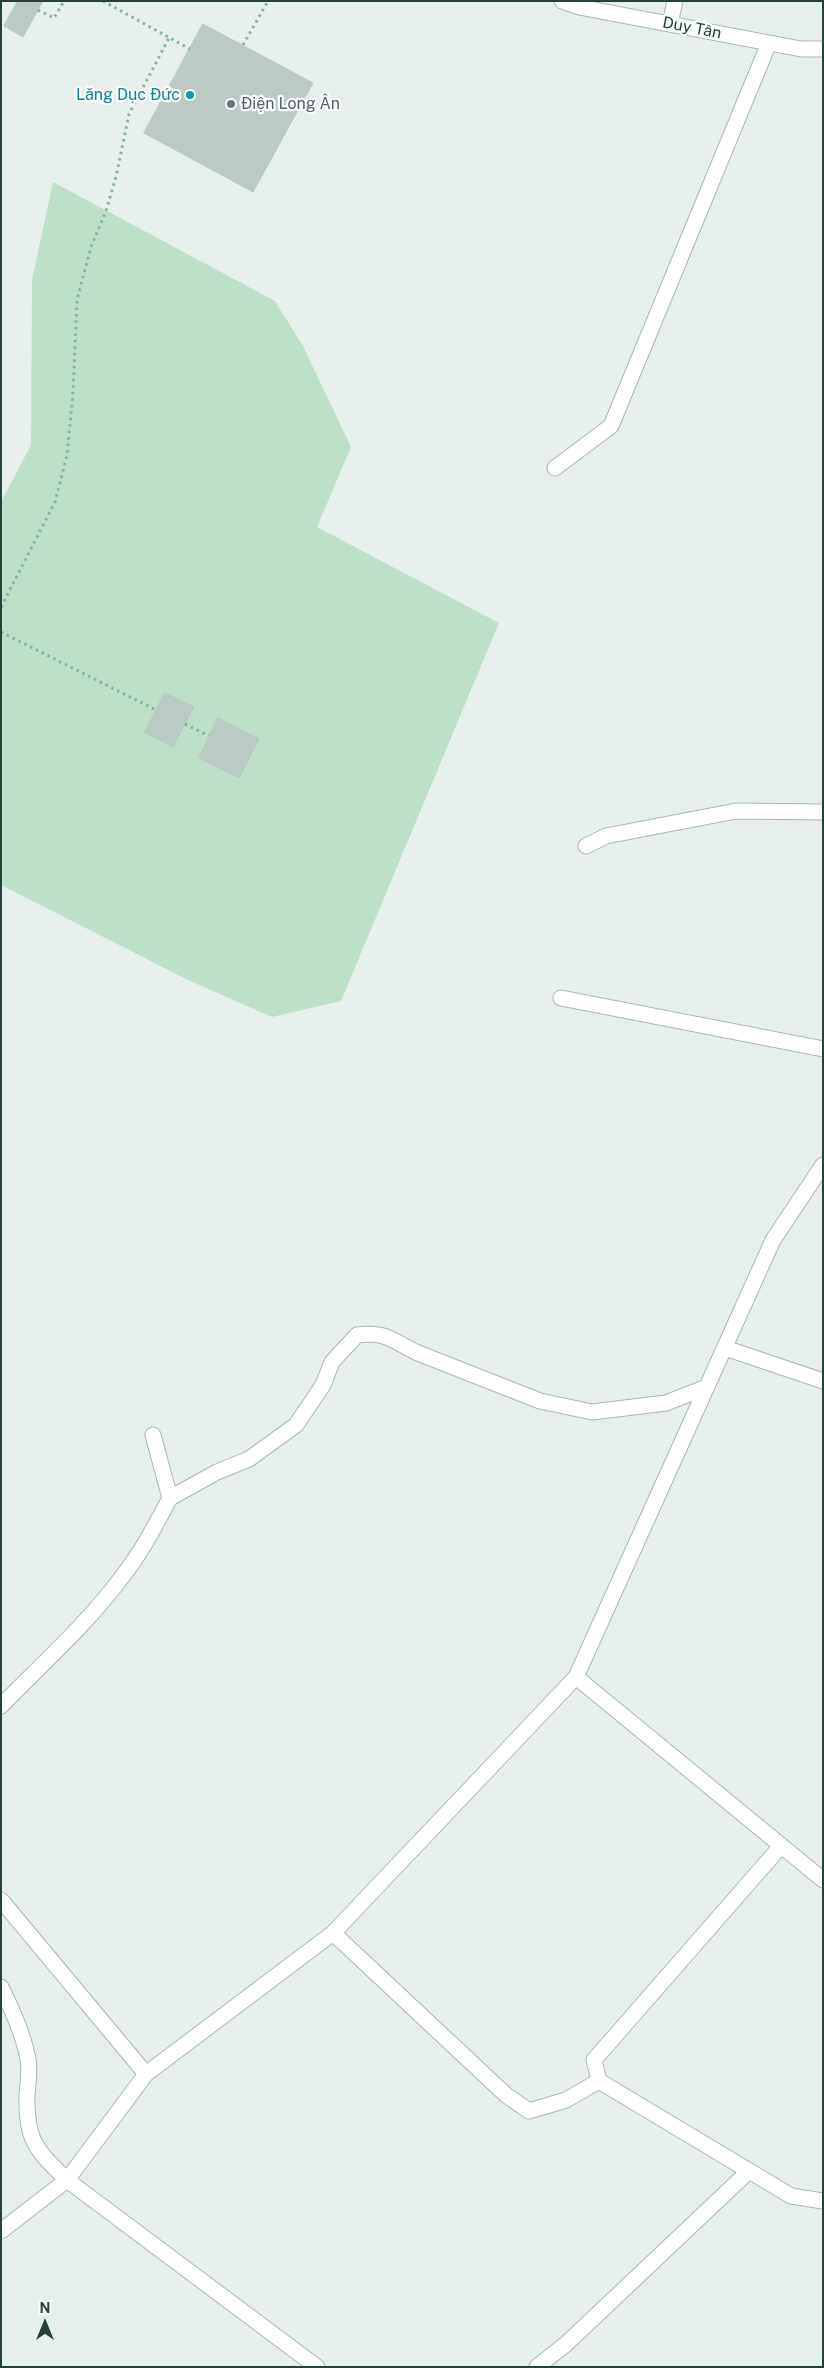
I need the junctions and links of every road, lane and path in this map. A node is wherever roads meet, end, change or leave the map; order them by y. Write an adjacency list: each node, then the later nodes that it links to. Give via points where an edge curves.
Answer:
1 (64, 1): 6 (path, via 54,18)
2 (103, 1): 8 (path)
3 (268, 1): 10 (path)
4 (562, 1): 7 (street, Duy Tân)
5 (675, 1): 7 (street)
6 (38, 10)
7 (670, 24): 9 (street, Duy Tân)
8 (168, 38): 11 (path); 14 (path, via 129,114 116,177 91,247 77,300 67,456 55,502)
9 (769, 43): 12 (street, Duy Tân); 13 (street, via 611,426)
10 (243, 46)
11 (190, 49)
12 (823, 49)
13 (555, 468)
14 (1, 608)
15 (1, 632): 16 (path)
16 (156, 710)
17 (185, 724): 18 (path)
18 (210, 736)
19 (823, 812): 20 (street, via 736,811 606,836)
20 (586, 846)
21 (561, 998): 22 (street)
22 (823, 1050)
23 (823, 1165): 24 (street, via 773,1240)
24 (725, 1348): 25 (street); 26 (street)
25 (823, 1381)
26 (707, 1387): 28 (street, via 666,1403 592,1412 540,1400 418,1353 387,1335 357,1335 332,1362 323,1385 296,1426 249,1459 217,1472); 29 (street)
27 (153, 1435): 28 (street)
28 (170, 1498): 30 (street, via 142,1549 106,1598)
29 (576, 1677): 31 (street); 34 (street)
30 (1, 1706)
31 (781, 1846): 32 (street); 37 (street, via 594,2060)
32 (823, 1880)
33 (1, 1900): 36 (street)
34 (333, 1933): 36 (street); 37 (street, via 506,2095 529,2111 566,2100)
35 (1, 1987): 39 (street, via 16,2018 28,2061 26,2116 30,2138)
36 (146, 2074): 39 (street)
37 (599, 2081): 38 (street)
38 (749, 2171): 40 (street, via 791,2196); 43 (street, via 566,2344)
39 (67, 2180): 41 (street); 42 (street)
40 (823, 2200)
41 (1, 2231)
42 (317, 2367)
43 (537, 2367)

